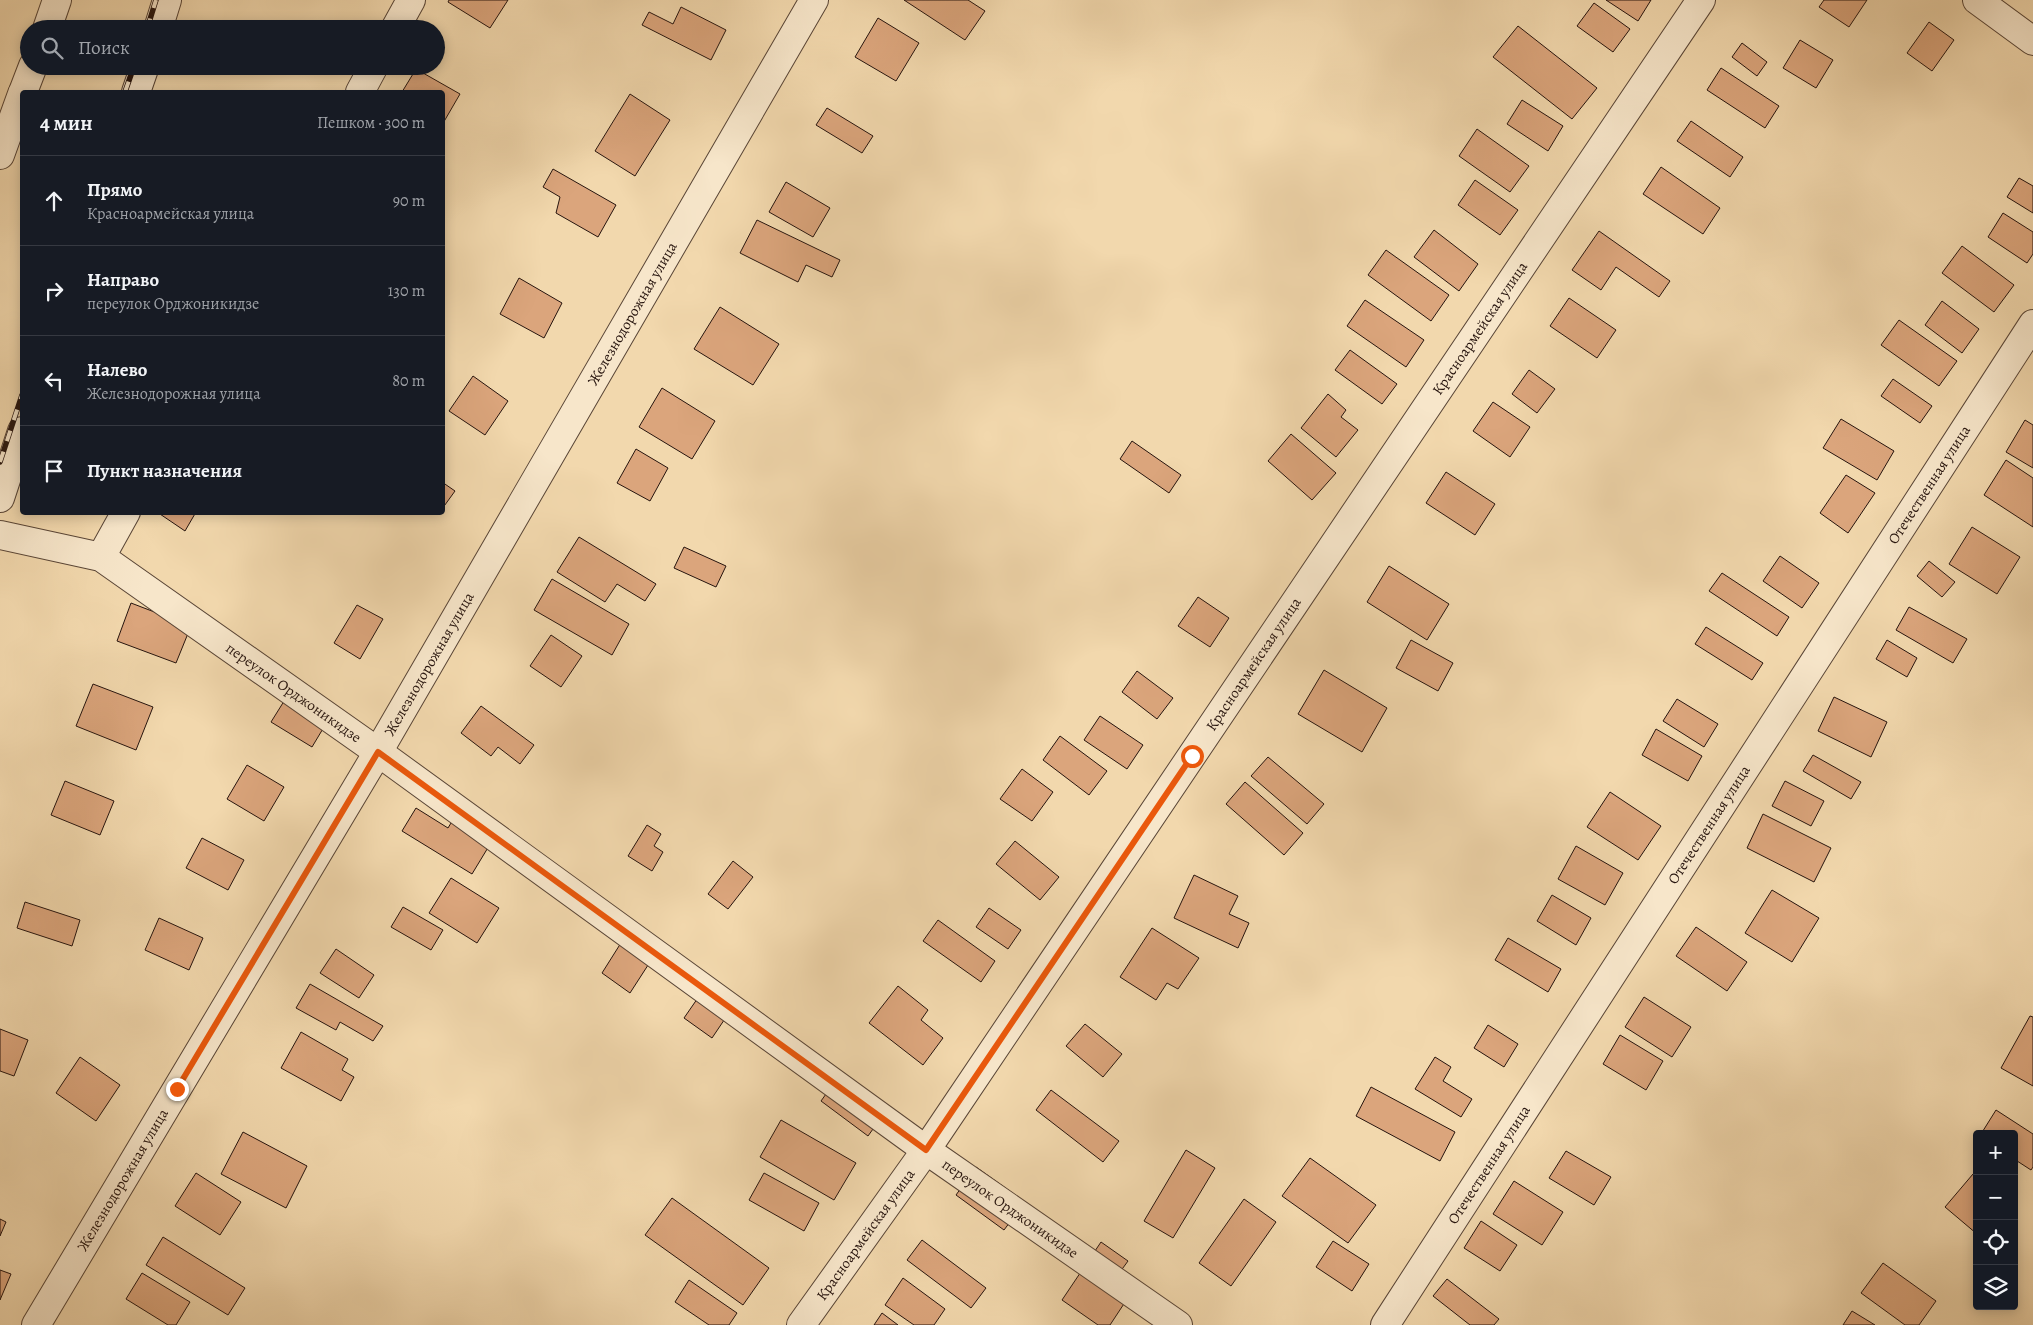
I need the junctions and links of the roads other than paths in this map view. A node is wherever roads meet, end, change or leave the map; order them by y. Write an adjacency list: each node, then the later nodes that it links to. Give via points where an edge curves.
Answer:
1 (57, 0): 7 (street)
2 (167, 0): 8 (street)
3 (411, 0): 9 (street)
4 (814, 0): 25 (street, Железнодорожная улица)
5 (1701, 0): 26 (street, Красноармейская улица)
6 (1977, 0): 10 (street)
7 (50, 20)
8 (161, 20)
9 (400, 20)
10 (2033, 41)
11 (30, 75): 14 (street)
12 (142, 75): 15 (street)
13 (369, 75): 16 (street)
14 (24, 90)
15 (137, 90)
16 (361, 90)
17 (20, 101): 18 (street)
18 (0, 155)
19 (2033, 324): 30 (street, Отечественная улица)
20 (20, 437): 21 (street)
21 (0, 498)
22 (124, 515): 24 (street)
23 (0, 535): 24 (street, переулок Орджоникидзе)
24 (102, 557): 25 (street, переулок Орджоникидзе)
25 (378, 752): 26 (street, переулок Орджоникидзе); 27 (street, Железнодорожная улица)
26 (926, 1150): 28 (street, Красноармейская улица); 29 (street, переулок Орджоникидзе)
27 (36, 1325)
28 (801, 1325)
29 (1178, 1325)
30 (1385, 1325)

